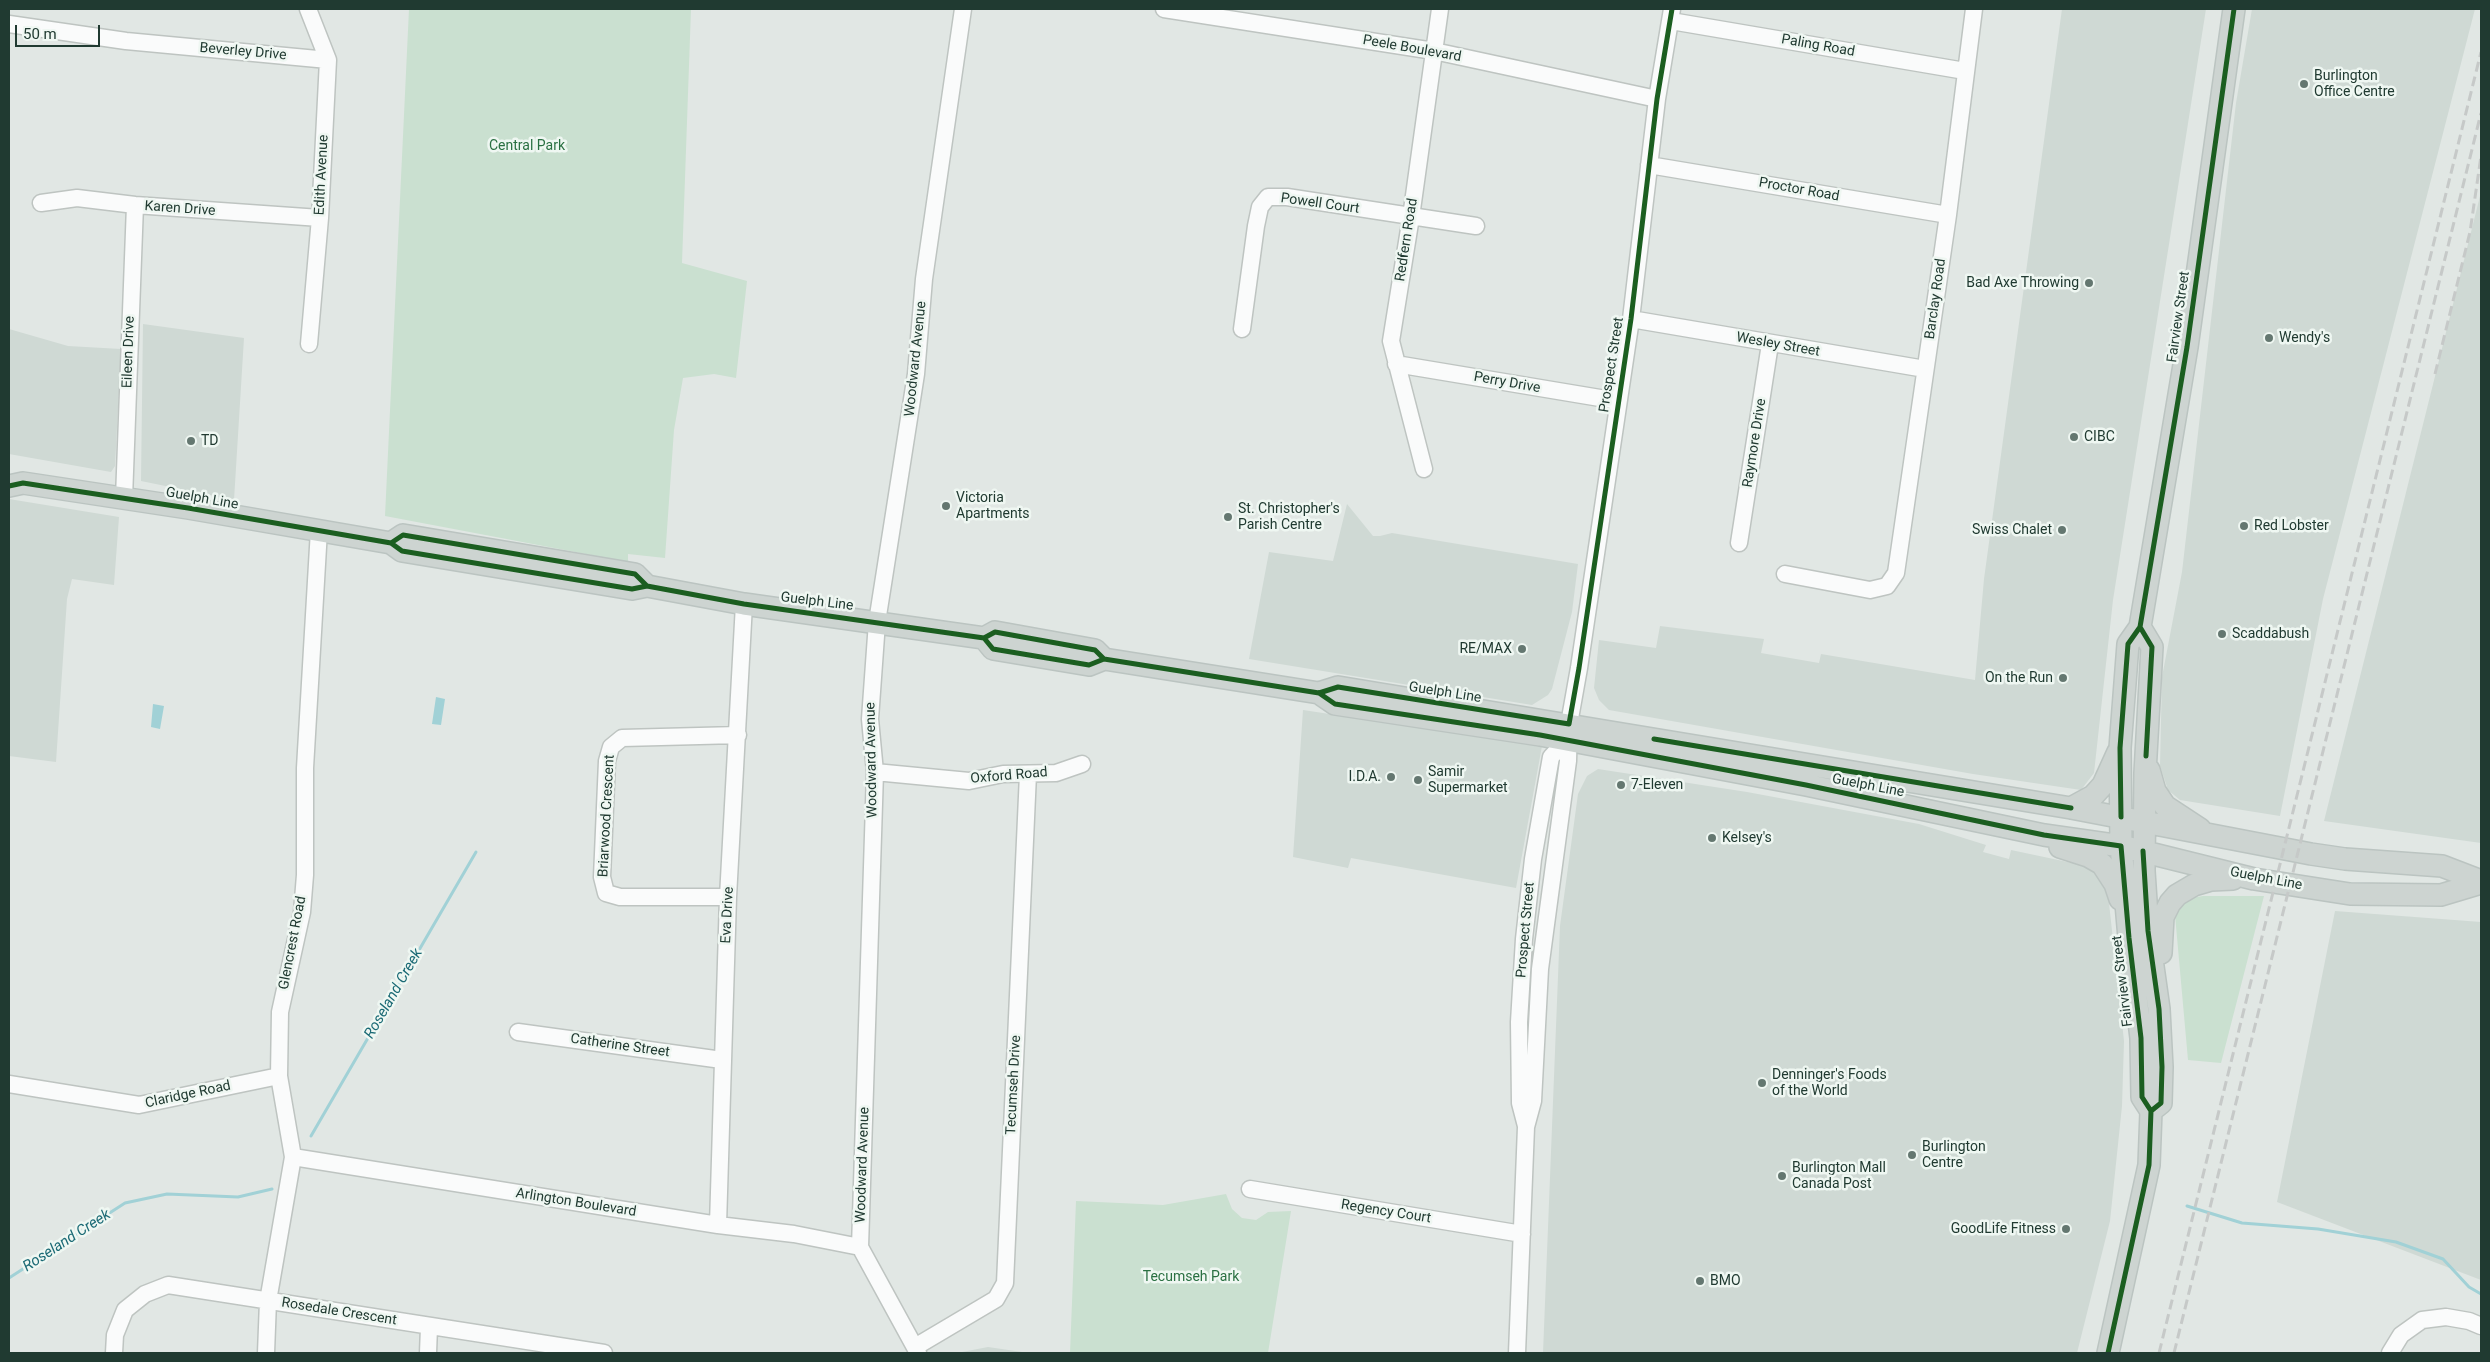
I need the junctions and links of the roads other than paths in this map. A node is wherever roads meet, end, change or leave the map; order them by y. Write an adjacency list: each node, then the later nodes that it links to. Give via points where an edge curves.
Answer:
1 (308, 9): 10 (street, Edith Avenue)
2 (963, 9): 34 (street, Woodward Avenue, via 924,279 916,374)
3 (1164, 9): 9 (street, Peele Boulevard)
4 (1440, 9): 9 (street, Redfern Road)
5 (1974, 9): 11 (street, Barclay Road)
6 (2234, 9): 35 (main road, Fairview Street, via 2187,347)
7 (1672, 15): 11 (street, Paling Road); 12 (street, Prospect Street)
8 (9, 24): 10 (street, Beverley Drive, via 126,41)
9 (1434, 51): 12 (street, Peele Boulevard); 17 (street, Redfern Road)
10 (328, 60): 18 (street, Edith Avenue)
11 (1965, 71): 16 (street, Barclay Road)
12 (1657, 99): 13 (street, Prospect Street)
13 (1649, 165): 16 (street, Proctor Road); 20 (street, Prospect Street)
14 (41, 203): 15 (street, Karen Drive, via 77,198)
15 (135, 206): 18 (street, Karen Drive); 29 (street, Eileen Drive)
16 (1948, 215): 25 (street, Barclay Road)
17 (1411, 217): 19 (street, Powell Court); 21 (street, Powell Court, via 1287,197 1268,198 1260,207 1256,226); 24 (street, Redfern Road, via 1391,341)
18 (320, 218): 22 (street, Edith Avenue)
19 (1476, 226)
20 (1631, 319): 23 (street, Wesley Street); 26 (street, Prospect Street)
21 (1242, 329)
22 (309, 344)
23 (1770, 344): 25 (street, Wesley Street); 31 (street, Raymore Drive)
24 (1396, 364): 26 (street, Perry Drive); 27 (street, Redfern Road)
25 (1925, 369): 32 (street, Barclay Road, via 1896,573 1887,586 1870,590)
26 (1618, 401): 36 (street, Prospect Street)
27 (1424, 469)
28 (13, 480): 29 (main road, Guelph Line)
29 (124, 498): 30 (main road, Guelph Line)
30 (319, 530): 33 (main road, Guelph Line, via 392,543 403,536 635,574 647,586); 57 (street, Glencrest Road, via 305,768 305,875 302,912 280,1012)
31 (1739, 543)
32 (1785, 574)
33 (744, 604): 34 (main road, Guelph Line); 37 (street, Eva Drive)
34 (877, 622): 36 (main road, Guelph Line, via 984,638 995,632 1095,650 1104,659 1319,693 1335,704); 41 (street, Woodward Avenue, via 870,719)
35 (2140, 627): 38 (main road, Fairview Street, via 2128,644); 39 (main road, Fairview Street, via 2152,647)
36 (1568, 732): 43 (main road, Guelph Line); 47 (main road, Guelph Line); 63 (street, Prospect Street, via 1551,757 1524,939 1519,1022 1520,1103 1526,1127)
37 (738, 735): 52 (street, Eva Drive); 52 (street, Briarwood Crescent, via 622,738 611,746 607,761 602,877 606,893 620,897)
38 (2120, 748): 43 (main road, via 2103,785 2093,796); 44 (main road, Fairview Street)
39 (2146, 756): 45 (main road, Fairview Street); 46 (main road, via 2155,791 2165,806)
40 (1082, 764): 42 (street, Oxford Road, via 1056,773)
41 (875, 772): 42 (street, Oxford Road, via 969,781 1003,774); 64 (street, Woodward Avenue)
42 (1028, 774): 68 (street, Tecumseh Drive, via 1005,1284 996,1299)
43 (2071, 808): 44 (main road, Guelph Line)
44 (2121, 817): 45 (main road, Guelph Line); 48 (main road, Fairview Street)
45 (2144, 822): 46 (main road, Guelph Line); 49 (main road, Fairview Street)
46 (2207, 833): 51 (main road, Guelph Line, via 2345,859 2442,866)
47 (2044, 834): 48 (main road, Guelph Line); 53 (main road, via 2062,848 2102,864)
48 (2121, 846): 49 (main road, Guelph Line); 53 (main road, Fairview Street)
49 (2144, 851): 50 (main road, Guelph Line); 54 (main road, Fairview Street)
50 (2254, 878): 51 (main road, Guelph Line, via 2350,894 2441,894); 54 (main road, via 2211,880 2177,895 2163,917 2162,952)
51 (2481, 882)
52 (728, 897): 56 (street, Eva Drive)
53 (2126, 911): 59 (main road, Fairview Street, via 2141,1038 2142,1097)
54 (2153, 968): 59 (main road, Fairview Street, via 2159,1009 2162,1093 2161,1103)
55 (518, 1032): 56 (street, Catherine Street)
56 (722, 1060): 62 (street, Eva Drive)
57 (279, 1076): 58 (street, Claridge Road, via 139,1105); 60 (street, Glencrest Road)
58 (9, 1084)
59 (2151, 1111): 74 (main road, Fairview Street, via 2149,1165)
60 (293, 1157): 62 (street, Arlington Boulevard); 65 (street, Glencrest Road)
61 (1250, 1189): 63 (street, Regency Court)
62 (718, 1226): 64 (street, Arlington Boulevard, via 794,1234)
63 (1522, 1234): 73 (street, Prospect Street)
64 (860, 1247): 68 (street)
65 (268, 1301): 67 (street, Rosedale Crescent); 69 (street, Rosedale Crescent, via 168,1285 145,1294 125,1310 115,1335); 70 (street, Glencrest Road)
66 (2481, 1326): 75 (street, via 2446,1317 2422,1320 2402,1335)
67 (429, 1327): 71 (street); 72 (street, Rosedale Crescent)
68 (916, 1350)
69 (114, 1353)
70 (266, 1353)
71 (428, 1353)
72 (595, 1353)
73 (1517, 1353)
74 (2108, 1353)
75 (2390, 1353)

